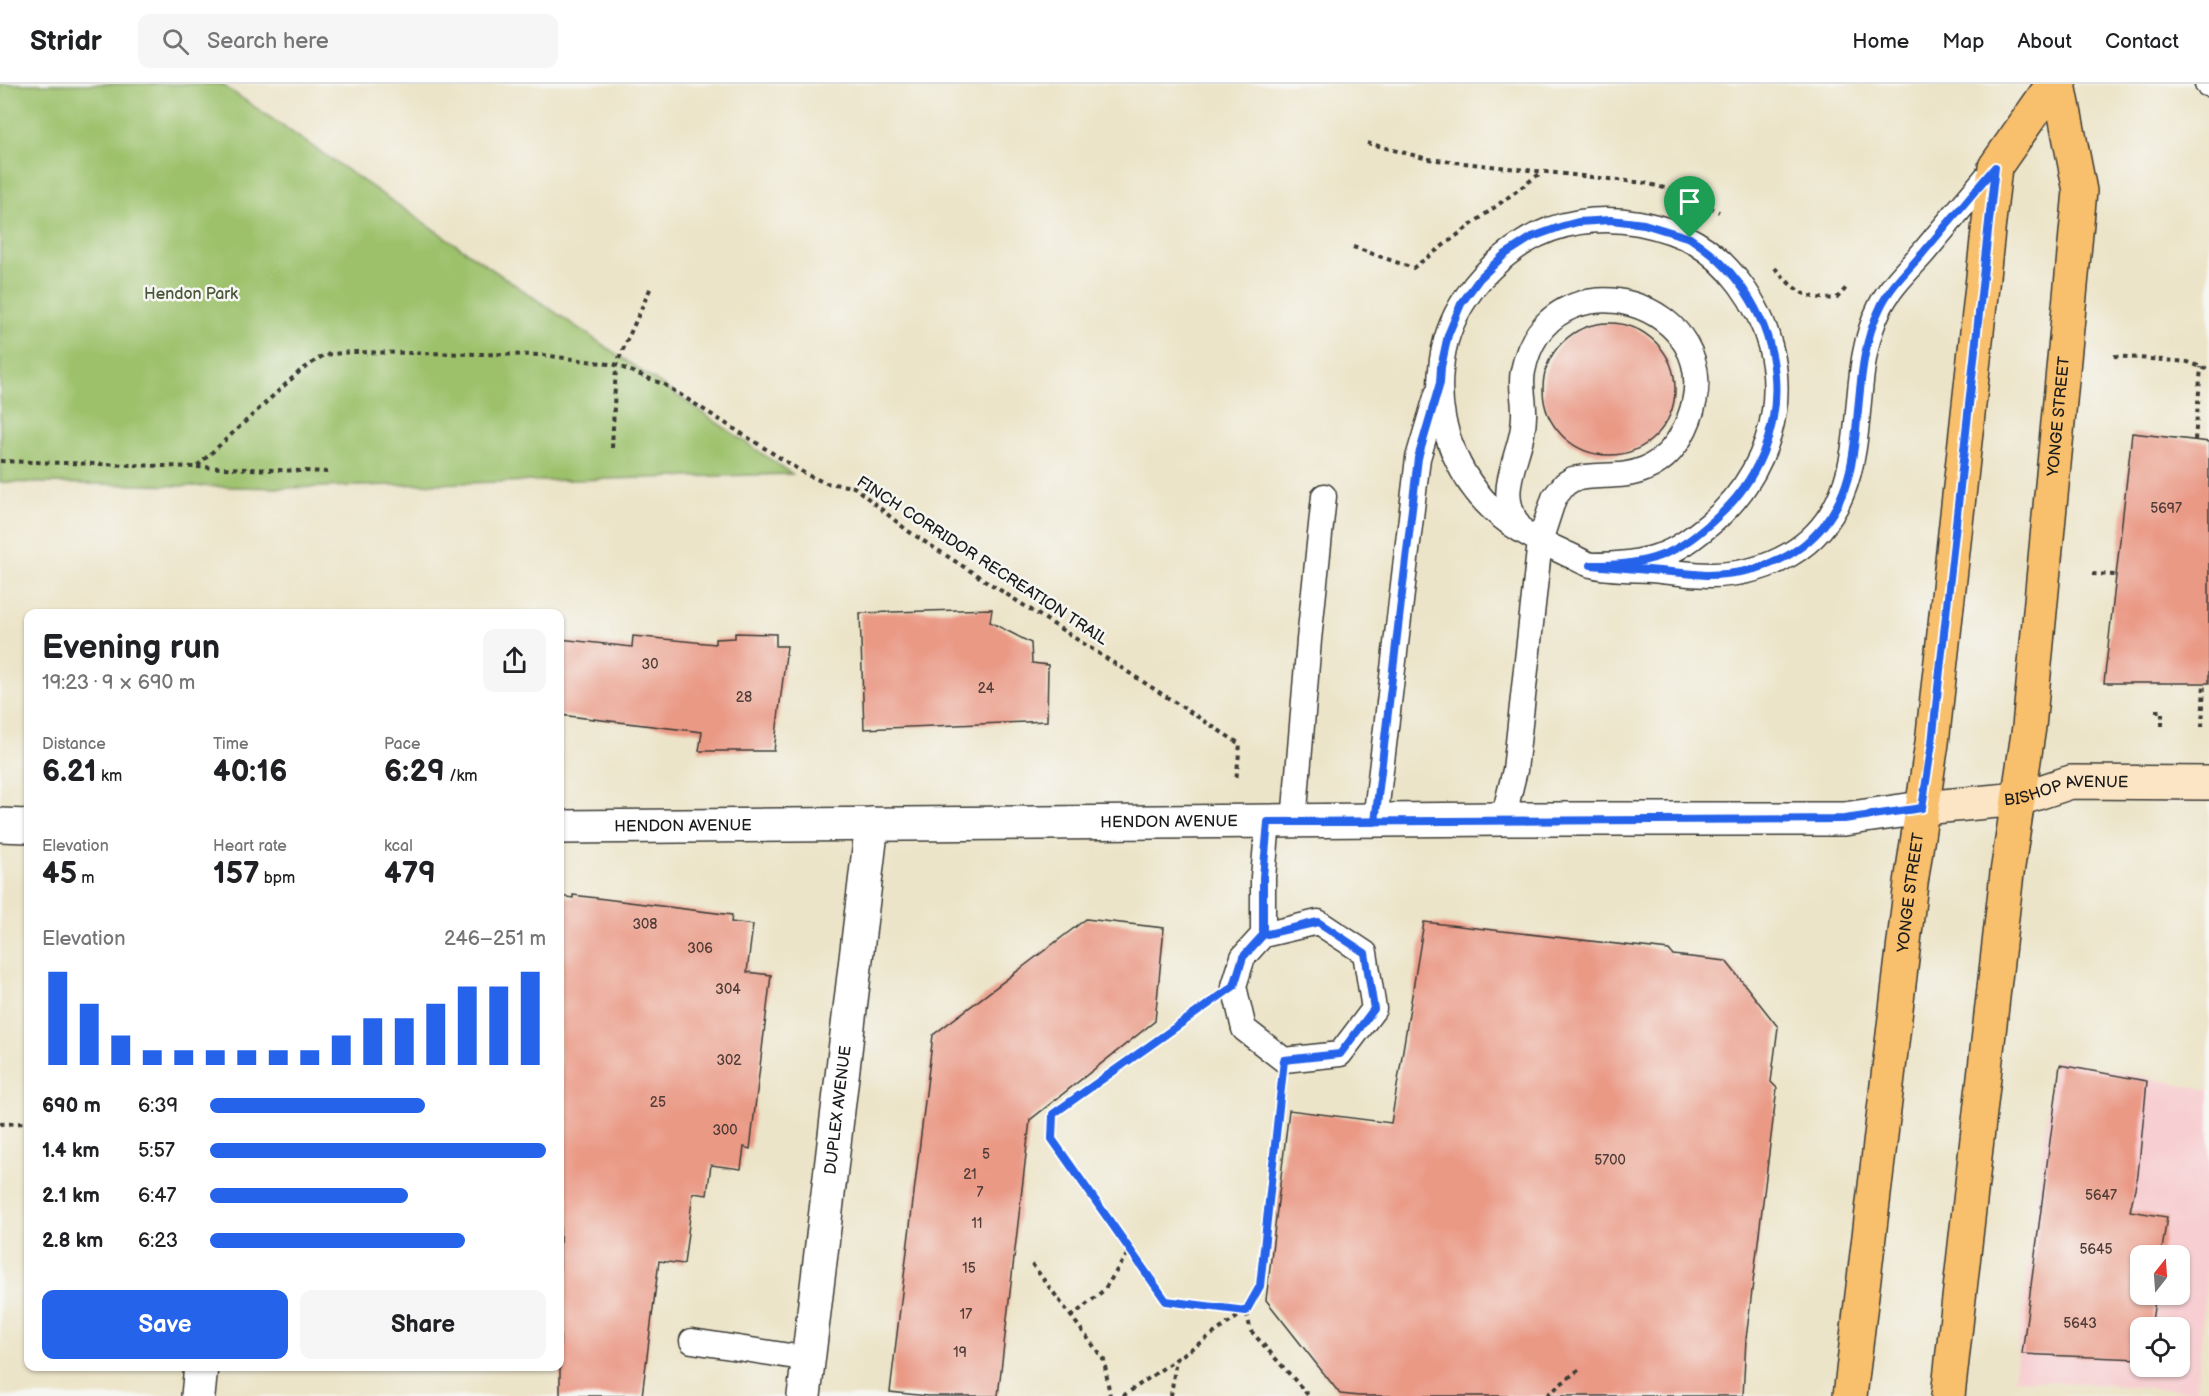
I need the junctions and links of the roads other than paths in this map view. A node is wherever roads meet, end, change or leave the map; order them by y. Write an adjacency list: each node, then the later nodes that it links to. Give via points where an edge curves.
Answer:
1 (2053, 84): 3 (main road, YONGE STREET)
2 (2059, 84): 9 (main road, YONGE STREET, via 2080,191)
3 (1995, 167): 7 (lane, via 1880,306 1863,368 1850,471 1834,511 1812,540 1778,561 1722,574); 10 (main road, YONGE STREET)
4 (1440, 383): 6 (lane, via 1443,416 1458,462 1485,503); 7 (lane, via 1448,335 1461,304 1504,255 1547,231 1595,220 1644,224 1690,238 1729,270 1764,325 1775,372 1772,422 1755,469 1727,508 1676,549 1644,561); 13 (lane, via 1418,458)
5 (1324, 496): 12 (lane, via 1309,640)
6 (1531, 536): 6 (lane, via 1511,511 1508,482 1523,425 1521,381 1532,346 1555,316 1587,302 1623,301 1651,311 1681,337 1694,361 1695,399 1682,435 1666,454 1646,468 1616,476 1579,478 1565,484); 7 (lane); 11 (lane, via 1515,770)
7 (1591, 565)
8 (2209, 783): 9 (street, BISHOP AVENUE, via 2071,782)
9 (2019, 799): 10 (street, BISHOP AVENUE); 25 (main road, YONGE STREET, via 2007,873)
10 (1922, 808): 11 (street, HENDON AVENUE, via 1844,819); 24 (main road, YONGE STREET)
11 (1503, 819): 13 (street, HENDON AVENUE)
12 (1281, 822): 13 (street, HENDON AVENUE); 14 (street, HENDON AVENUE); 18 (lane, via 1263,877)
13 (1375, 822)
14 (872, 824): 17 (street, HENDON AVENUE); 20 (street, DUPLEX AVENUE)
15 (0, 825): 16 (street)
16 (24, 826)
17 (564, 827)
18 (1263, 935): 18 (lane, via 1318,922 1365,953 1374,1009 1340,1054 1284,1060 1244,1029 1234,986 1243,957)
19 (692, 1341): 20 (lane)
20 (809, 1359): 23 (street, DUPLEX AVENUE)
21 (200, 1371): 22 (street)
22 (198, 1396)
23 (804, 1396)
24 (1850, 1396)
25 (1948, 1396)

